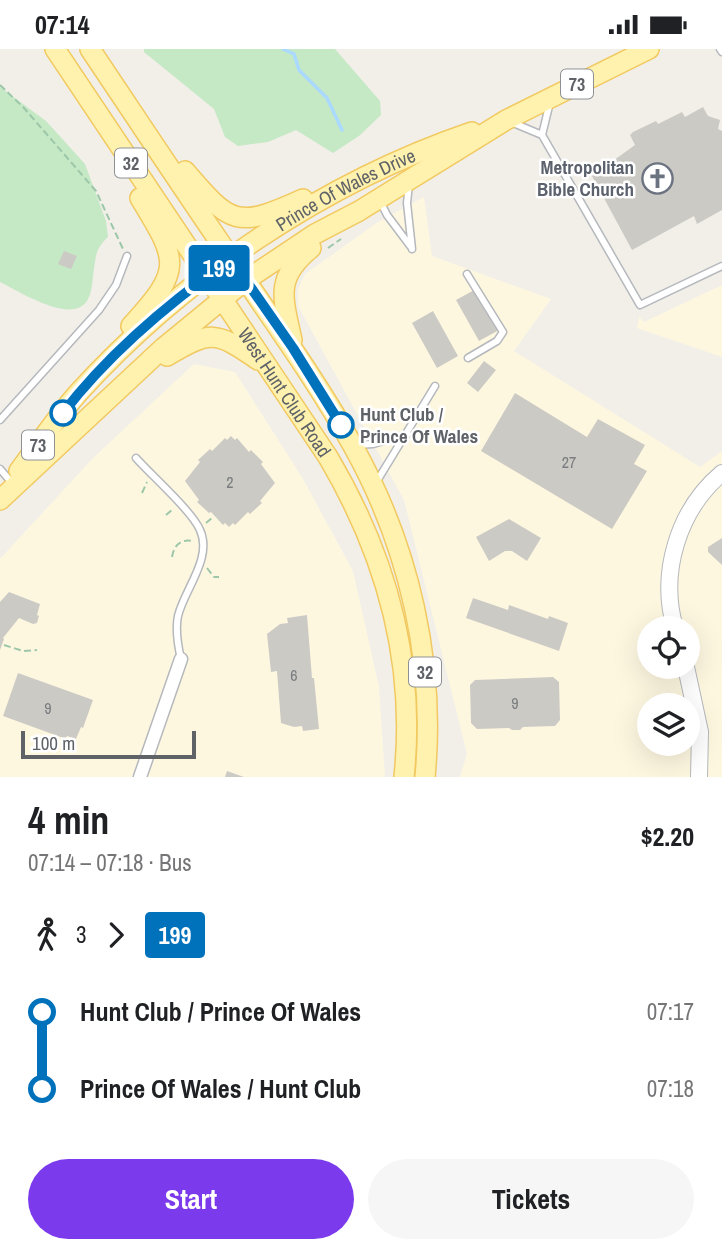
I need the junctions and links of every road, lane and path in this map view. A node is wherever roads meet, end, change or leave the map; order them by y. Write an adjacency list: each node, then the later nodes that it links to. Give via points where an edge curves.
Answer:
1 (55, 49): 20 (main road, West Hunt Club Road / 32); 28 (main road, via 111,153 164,237 170,266 159,295 111,348)
2 (90, 49): 6 (main road, West Hunt Club Road / 32)
3 (649, 49): 5 (main road, Prince Of Wales Drive / 73)
4 (0, 85): 16 (path, via 96,191)
5 (551, 97): 7 (main road, Prince Of Wales Drive / 73); 8 (lane)
6 (126, 102): 11 (main road, via 223,212 247,219 266,216); 17 (main road, West Hunt Club Road / 32)
7 (506, 120): 8 (lane); 9 (main road, Prince Of Wales Drive / 73); 10 (main road, Prince Of Wales Drive / 73)
8 (542, 135): 18 (lane, via 640,305)
9 (381, 168): 11 (main road, Prince Of Wales Drive / 73); 12 (main road, via 375,184)
10 (409, 180): 12 (main road, Prince Of Wales Drive / 73); 12 (lane, via 412,249)
11 (351, 183): 17 (main road, Prince Of Wales Drive / 73)
12 (379, 199): 13 (main road, Prince Of Wales Drive / 73)
13 (359, 211): 21 (main road, Prince Of Wales Drive / 73); 23 (main road, via 288,272 285,309)
14 (348, 234): 15 (path)
15 (321, 253)
16 (127, 256): 29 (lane, via 116,285 99,310)
17 (231, 259): 20 (main road, Prince Of Wales Drive / 73); 21 (main road, West Hunt Club Road / 32)
18 (722, 266)
19 (467, 274): 24 (lane, via 503,332 497,341)
20 (206, 277): 22 (main road, West Hunt Club Road / 32); 28 (main road, Prince Of Wales Drive / 73, via 127,344)
21 (246, 280): 22 (main road, Prince Of Wales Drive / 73); 23 (main road, West Hunt Club Road / 32)
22 (221, 299): 25 (main road, West Hunt Club Road / 32); 26 (main road, Prince Of Wales Drive / 73)
23 (293, 348): 31 (main road, West Hunt Club Road / 32)
24 (468, 358)
25 (268, 366): 26 (main road, via 228,340 204,337); 49 (main road, West Hunt Club Road / 32, via 343,482 379,561 403,658)
26 (136, 374): 38 (main road, Prince Of Wales Drive / 73)
27 (435, 386): 30 (lane)
28 (79, 393): 34 (main road, Prince Of Wales Drive / 73)
29 (0, 420)
30 (408, 434): 31 (lane); 36 (lane)
31 (353, 445): 36 (main road, West Hunt Club Road / 32)
32 (136, 458): 35 (lane)
33 (722, 473): 43 (street, via 697,500 679,534 669,586)
34 (6, 476): 38 (main road, Prince Of Wales Drive / 73)
35 (153, 476): 37 (path); 39 (lane, via 193,519)
36 (374, 486): 50 (main road, West Hunt Club Road / 32, via 418,618 428,706)
37 (142, 493)
38 (0, 500)
39 (203, 538): 40 (path, via 185,540); 46 (lane, via 200,561 177,617)
40 (172, 557)
41 (206, 568): 42 (path)
42 (219, 577)
43 (671, 616)
44 (4, 645): 45 (path)
45 (37, 650)
46 (181, 659): 48 (street)
47 (688, 679): 51 (street, via 699,732)
48 (140, 777)
49 (404, 777)
50 (425, 777)
51 (699, 777)

